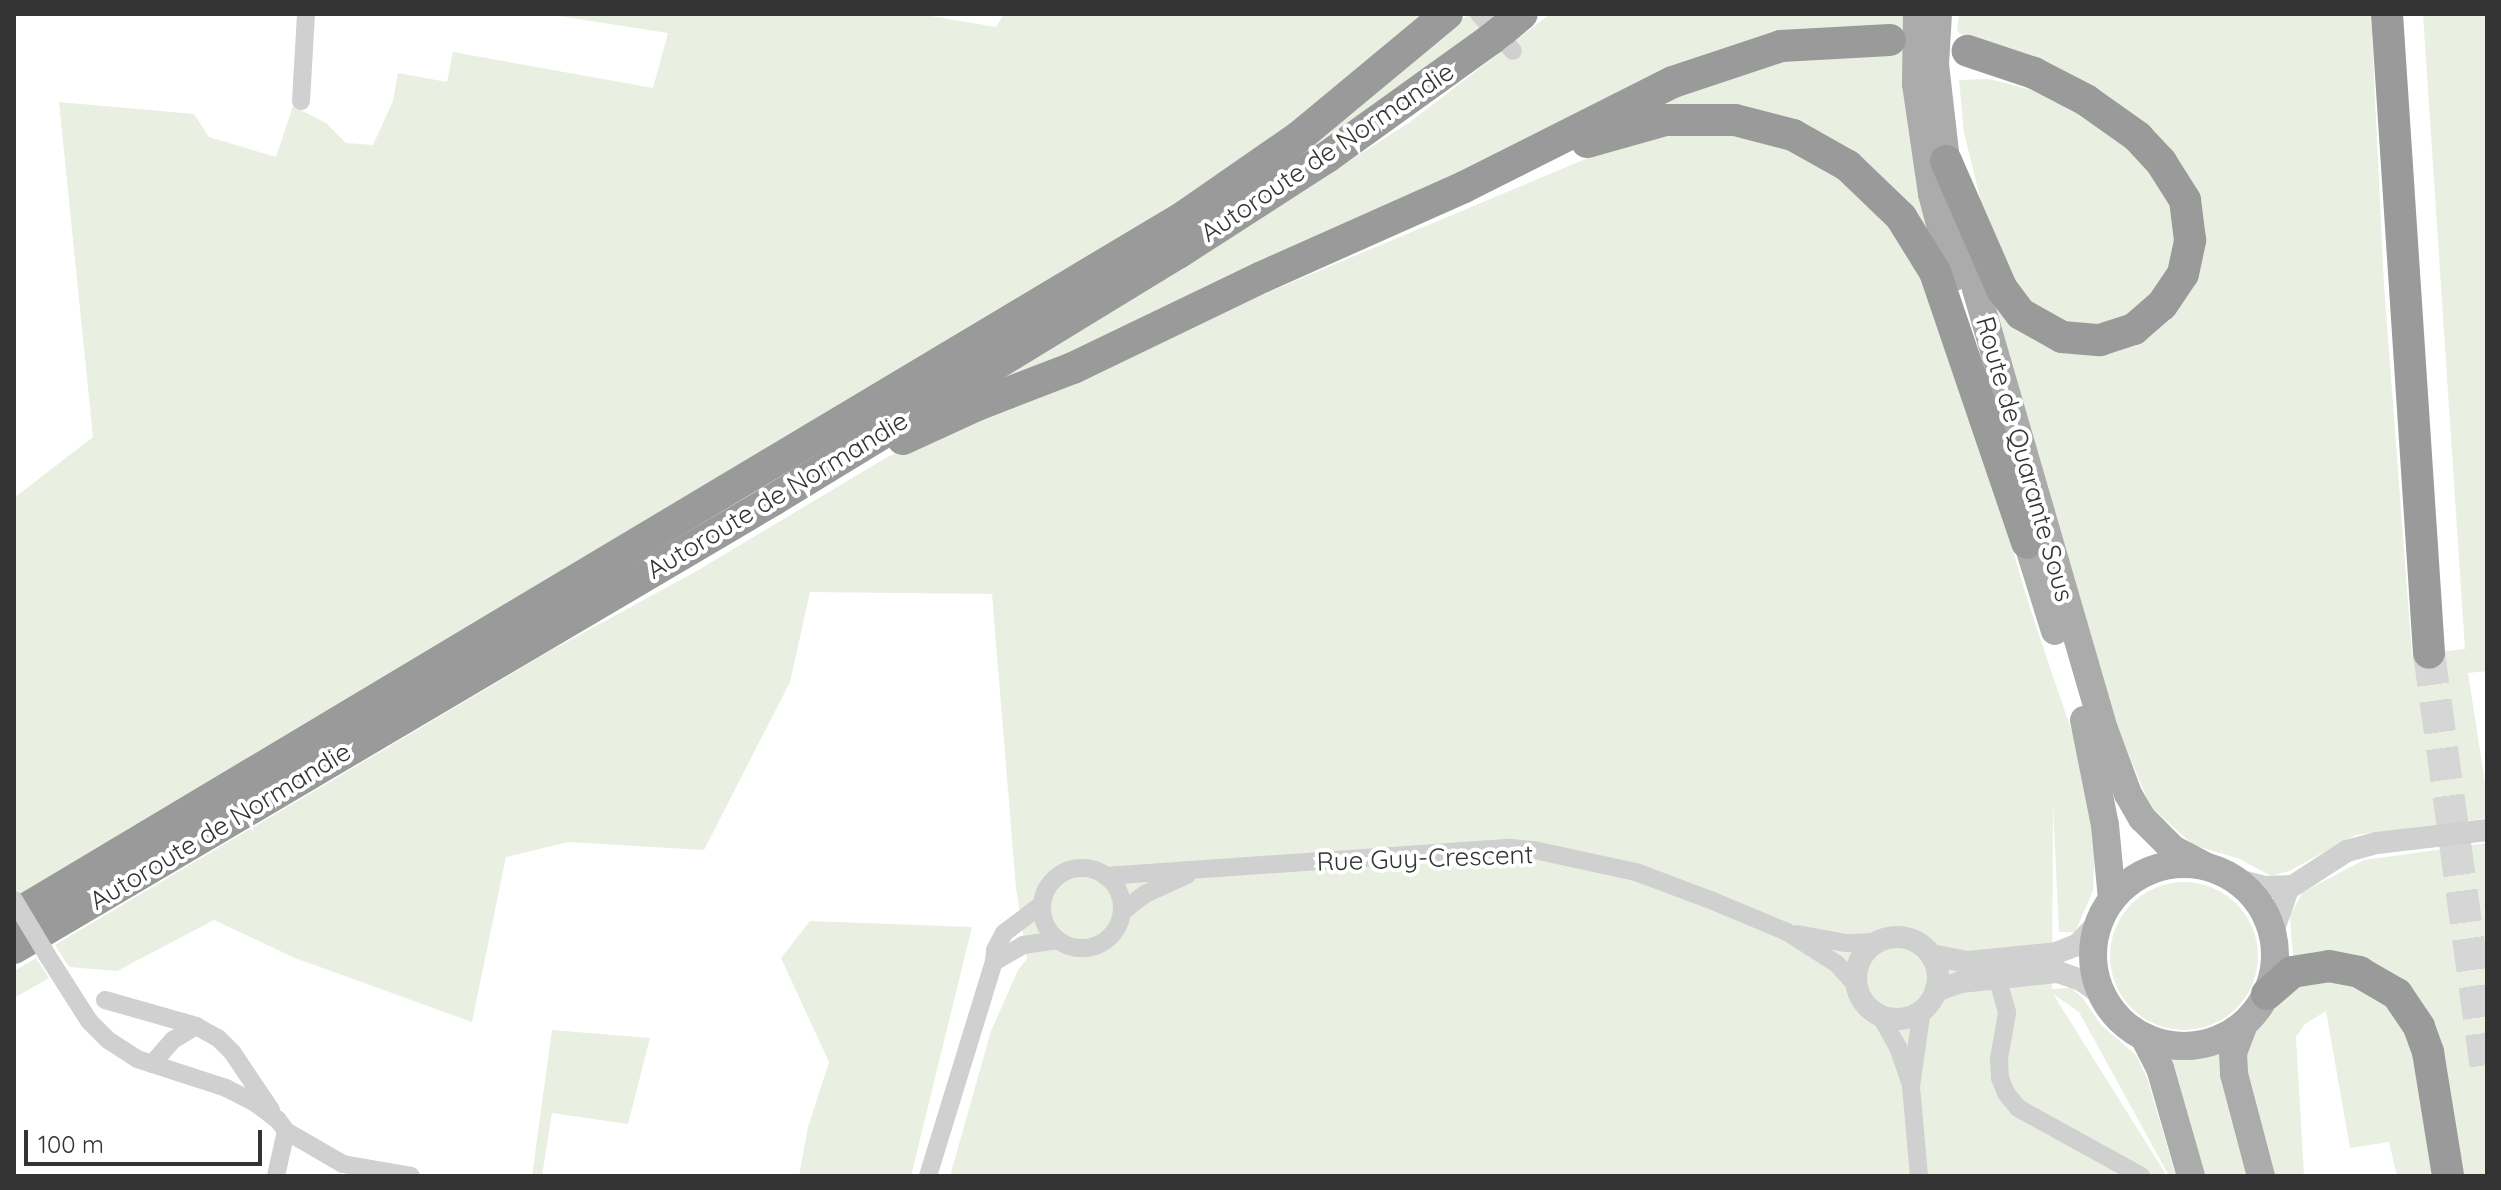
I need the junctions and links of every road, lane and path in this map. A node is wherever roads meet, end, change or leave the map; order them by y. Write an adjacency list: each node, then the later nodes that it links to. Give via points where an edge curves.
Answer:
1 (306, 14): 10 (street)
2 (1447, 14): 25 (highway, Autoroute de Normandie, via 1300,136 1185,216)
3 (1917, 14): 14 (main road, Route de Quarante Sous, via 1916,84 1932,194)
4 (1938, 14): 11 (main road, Route de Quarante Sous, via 1935,64)
5 (2387, 14): 6 (highway, via 2439,653)
6 (2408, 14)
7 (1502, 29): 13 (highway, Autoroute de Normandie, via 1350,141 1242,212)
8 (1890, 40): 12 (highway, via 1781,46 1673,82)
9 (1968, 51): 11 (highway, via 2034,73 2086,100 2138,137 2185,200 2190,240 2183,274 2162,305 2134,329 2100,340 2062,337 2021,314 2002,289)
10 (301, 101)
11 (1946, 161): 16 (main road, Route de Quarante Sous, via 1976,289 2105,732 2142,818 2173,849)
12 (1464, 187): 13 (highway); 14 (highway, via 1596,138 1666,120 1735,120 1793,135 1848,166 1901,217 1935,272)
13 (773, 500): 30 (highway, Autoroute de Normandie)
14 (2027, 543): 23 (main road, Route de Quarante Sous, via 2093,756 2105,825)
15 (2487, 830): 20 (street, via 2363,845)
16 (2203, 865): 19 (main road, Route de Quarante Sous); 23 (main road, Route de Quarante Sous, via 2153,869 2126,884)
17 (1193, 872): 18 (street, Rue Guy-Crescent); 24 (street, Rue Guy-Crescent, via 1145,894); 26 (street, Rue Guy-Crescent, via 1521,849 1636,872)
18 (1105, 876): 22 (street, Rue Guy-Crescent, via 1087,868 1062,873 1048,887); 24 (street, via 1119,892)
19 (2238, 880): 20 (street); 27 (main road, Route de Quarante Sous, via 2263,908)
20 (2291, 886): 27 (street)
21 (14, 900): 43 (street, bridge, via 89,1021 108,1040)
22 (1041, 905): 28 (street, via 1043,919); 32 (street, Rue Guy-Crescent, via 999,939)
23 (2105, 910): 31 (street, via 2077,945 2056,953 1968,962); 36 (main road, Route de Quarante Sous, via 2093,962)
24 (1122, 912): 28 (street, Rue Guy-Crescent, via 1114,932 1095,947 1069,947)
25 (14, 916)
26 (1787, 932): 29 (street, Rue Guy-Crescent, via 1846,943); 34 (street, Rue Guy-Crescent, via 1837,964)
27 (2273, 932): 35 (main road, Route de Quarante Sous, via 2275,969)
28 (1057, 940): 32 (street, Rue Guy-Crescent, via 1023,945)
29 (1877, 942): 31 (street, via 1904,938); 34 (street, via 1862,957)
30 (14, 948)
31 (1931, 955): 38 (street, via 1937,977)
32 (994, 962): 48 (street, Rue Guy-Crescent)
33 (1997, 977): 36 (street, via 2058,972); 38 (street, via 1961,982); 50 (street, via 2007,1013 1999,1059 2006,1093 2018,1108)
34 (1857, 986): 39 (street, via 1865,1003)
35 (2267, 994): 40 (main road, Route de Quarante Sous); 53 (highway, via 2292,972 2329,966 2359,972 2397,994 2428,1052)
36 (2103, 996): 42 (main road, Route de Quarante Sous, via 2122,1022)
37 (105, 1000): 41 (street)
38 (1929, 1000): 39 (street, via 1899,1018); 44 (street)
39 (1880, 1015): 44 (street)
40 (2244, 1024): 42 (main road, Route de Quarante Sous, via 2196,1046); 52 (main road, Route de Quarante Sous, via 2233,1053 2234,1074)
41 (196, 1026): 43 (street, via 173,1040); 45 (street, via 232,1052)
42 (2144, 1037): 51 (main road, Route de Quarante Sous, via 2160,1068)
43 (152, 1064): 45 (street, via 226,1088 254,1102)
44 (1911, 1087): 49 (street)
45 (282, 1126): 46 (street); 47 (street, via 343,1164)
46 (276, 1176)
47 (411, 1176)
48 (928, 1176)
49 (1919, 1176)
50 (2141, 1176)
51 (2191, 1176)
52 (2261, 1176)
53 (2448, 1176)

